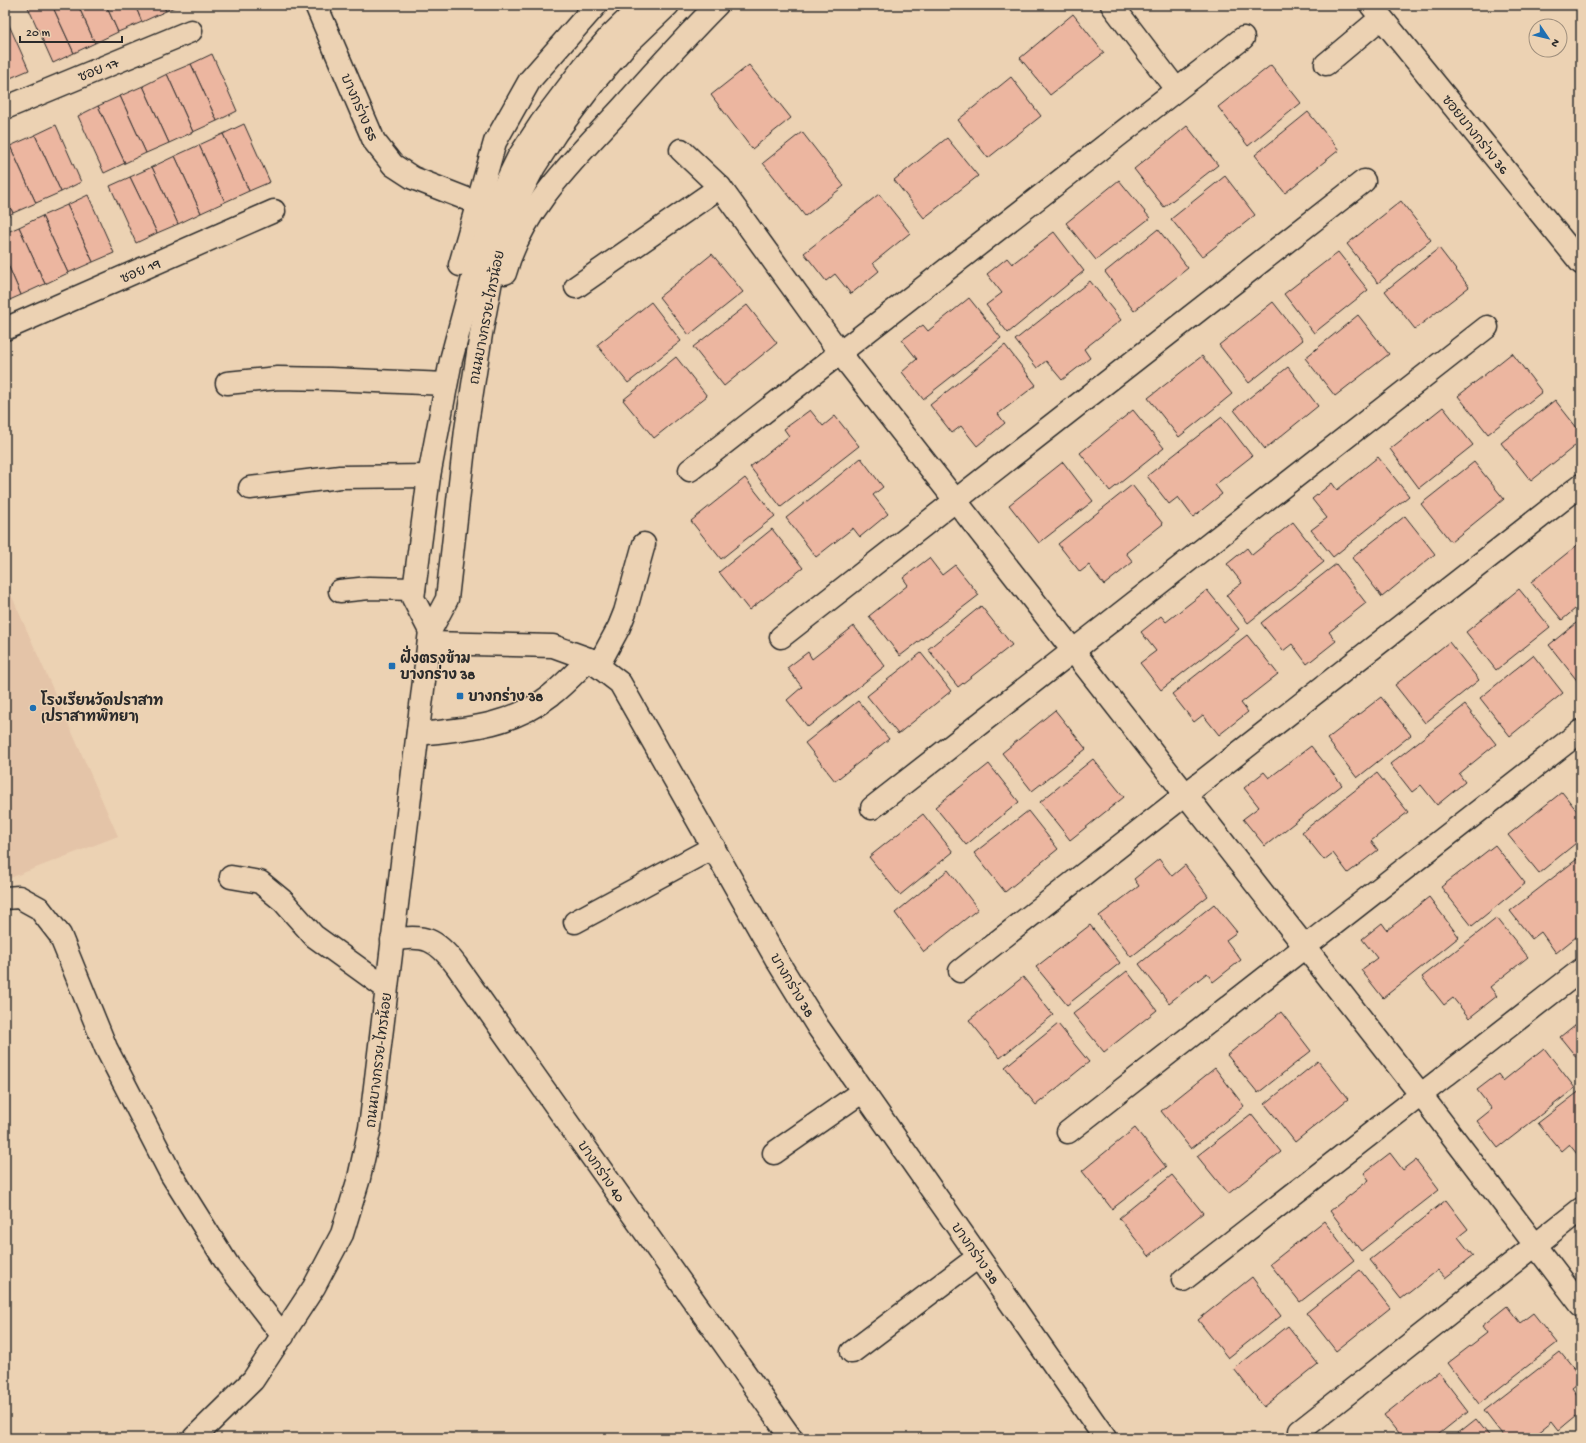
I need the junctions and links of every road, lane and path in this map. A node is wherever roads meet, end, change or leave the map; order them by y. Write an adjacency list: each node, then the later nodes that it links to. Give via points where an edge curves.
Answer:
1 (316, 5): 16 (street, บางกร่าง 55, via 374,140 393,164 413,178)
2 (596, 5): 16 (street, via 530,80 495,142)
3 (642, 5): 18 (street, ถนนบางกรวย-ไทรน้อย, via 585,65 541,122 518,158 500,195)
4 (668, 5): 18 (street, ถนนบางกรวย-ไทรน้อย, via 624,47 556,133 534,167)
5 (717, 5): 27 (street, via 582,151 542,198 523,228 508,262 493,318 484,368)
6 (1112, 5): 11 (street)
7 (1375, 9): 10 (street); 19 (street, ซอยบางกร่าง 36)
8 (191, 31): 12 (street, ซอย 17)
9 (1243, 38): 11 (street)
10 (1326, 64)
11 (1176, 89): 23 (street)
12 (5, 108)
13 (681, 150): 15 (street)
14 (1364, 181): 32 (street)
15 (720, 187): 20 (street); 23 (street)
16 (477, 203): 24 (street, via 461,264 453,312)
17 (274, 211): 22 (street, ซอย 19)
18 (490, 247): 24 (street, ถนนบางกรวย-ไทรน้อย); 27 (street, ถนนบางกรวย-ไทรน้อย, via 481,334)
19 (1581, 263)
20 (576, 287)
21 (1487, 327): 38 (street)
22 (5, 330)
23 (840, 352): 28 (street); 32 (street)
24 (451, 360): 26 (street, ถนนบางกรวย-ไทรน้อย)
25 (227, 383): 26 (street, via 278,378)
26 (446, 384): 29 (street, ถนนบางกรวย-ไทรน้อย)
27 (466, 430): 36 (street, ถนนบางกรวย-ไทรน้อย, via 447,599)
28 (690, 470)
29 (429, 476): 31 (street, via 340,477); 34 (street, ถนนบางกรวย-ไทรน้อย)
30 (1581, 485): 42 (street)
31 (250, 488)
32 (956, 500): 37 (street); 38 (street)
33 (644, 544): 39 (street, via 619,627)
34 (414, 589): 35 (street, via 369,588); 36 (street, ถนนบางกรวย-ไทรน้อย, via 414,598)
35 (340, 591)
36 (430, 637): 39 (street, บางกร่าง 38, via 553,646); 41 (street, ถนนบางกรวย-ไทรน้อย)
37 (781, 637)
38 (1073, 650): 42 (street); 43 (street)
39 (594, 662): 41 (street, via 551,695 519,714 487,725); 44 (street, บางกร่าง 38, via 620,683)
40 (1581, 731): 49 (street)
41 (418, 734): 48 (street, ถนนบางกรวย-ไทรน้อย)
42 (1186, 795): 49 (street); 51 (street)
43 (872, 808)
44 (714, 847): 47 (street); 53 (street, บางกร่าง 38, via 778,962 818,1027)
45 (231, 877): 52 (street, via 260,882 283,900 314,936)
46 (5, 898): 62 (street, via 19,897 39,908 60,935 106,1048 171,1174 228,1265)
47 (574, 922)
48 (392, 940): 52 (street, ถนนบางกรวย-ไทรน้อย); 66 (street, บางกร่าง 40, via 420,938 434,942 456,964)
49 (1304, 947): 54 (street); 55 (street)
50 (1581, 970): 54 (street)
51 (960, 971)
52 (386, 988): 62 (street, ถนนบางกรวย-ไทรน้อย, via 370,1128 359,1178 342,1234 314,1287)
53 (863, 1091): 56 (street); 59 (street, บางกร่าง 38)
54 (1421, 1095): 58 (street); 60 (street)
55 (1068, 1132)
56 (774, 1153)
57 (1581, 1209): 58 (street)
58 (1534, 1245): 61 (street); 64 (street)
59 (978, 1257): 63 (street); 67 (street, บางกร่าง 38)
60 (1184, 1280)
61 (1581, 1306)
62 (283, 1336): 65 (street, ถนนบางกรวย-ไทรน้อย, via 253,1380)
63 (852, 1352)
64 (1300, 1431)
65 (194, 1438)
66 (791, 1438)
67 (1104, 1438)

